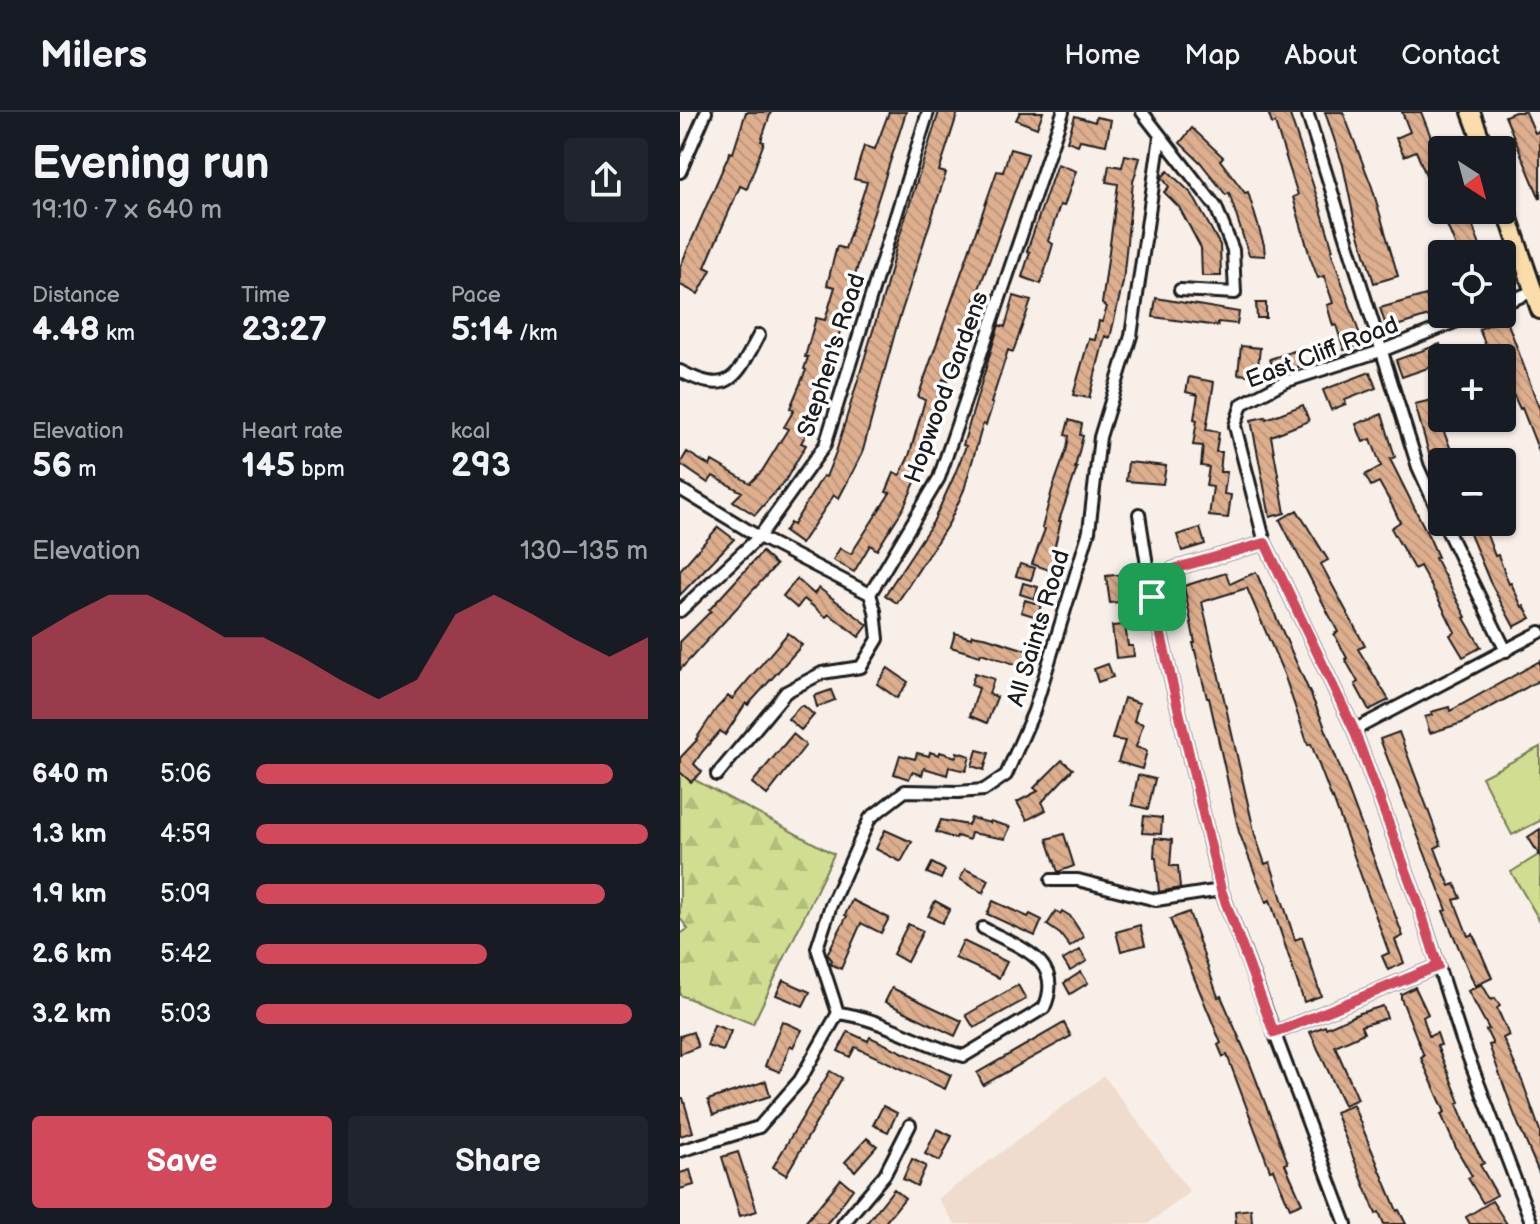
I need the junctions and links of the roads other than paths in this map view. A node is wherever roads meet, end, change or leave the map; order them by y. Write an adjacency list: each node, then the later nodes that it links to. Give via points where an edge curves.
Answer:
1 (706, 112): 9 (street)
2 (928, 112): 23 (street, Stephen's Road, via 825,445)
3 (1063, 112): 25 (street, Hopwood Gardens, via 939,478)
4 (1142, 112): 8 (street)
5 (1307, 112): 17 (street)
6 (1474, 113): 7 (highway)
7 (1481, 136)
8 (1160, 137): 11 (street, via 1216,207 1233,250 1235,293); 36 (street, All Saints Road, via 1131,336 1100,437 1089,531 1034,711 1006,775 984,790 905,791 870,818 817,948)
9 (680, 172)
10 (1511, 224): 12 (highway)
11 (1180, 290)
12 (1534, 291): 13 (street); 14 (highway)
13 (1516, 298)
14 (1540, 310)
15 (1439, 328): 17 (street, East Cliff Road)
16 (759, 335): 18 (street, via 729,381 718,385)
17 (1381, 351): 20 (street); 24 (street, East Cliff Road, via 1284,382 1242,404 1235,426)
18 (680, 371)
19 (680, 489): 23 (street)
20 (1428, 489)
21 (1139, 514): 26 (street)
22 (1450, 536): 29 (street)
23 (759, 537): 25 (street); 27 (street, Stephen's Road)
24 (1265, 543): 26 (street, via 1173,569); 30 (street, East Cliff Road)
25 (870, 594): 31 (street, via 878,639 861,667 822,673 786,692)
26 (1152, 597): 33 (street)
27 (680, 611)
28 (1540, 632): 29 (street)
29 (1506, 651): 30 (street)
30 (1354, 730): 35 (street, East Cliff Road)
31 (717, 775)
32 (1051, 880): 33 (street, via 1078,880 1156,900)
33 (1221, 890): 37 (street)
34 (983, 928): 36 (street, via 1041,960 1048,972 1049,996 1044,1008 964,1056)
35 (1438, 966): 37 (street); 42 (street, East Cliff Road)
36 (838, 1013): 39 (street, via 800,1080 759,1127)
37 (1274, 1033): 41 (street)
38 (910, 1125): 40 (street, via 885,1174)
39 (680, 1151)
40 (843, 1224)
41 (1346, 1224)
42 (1532, 1224)

